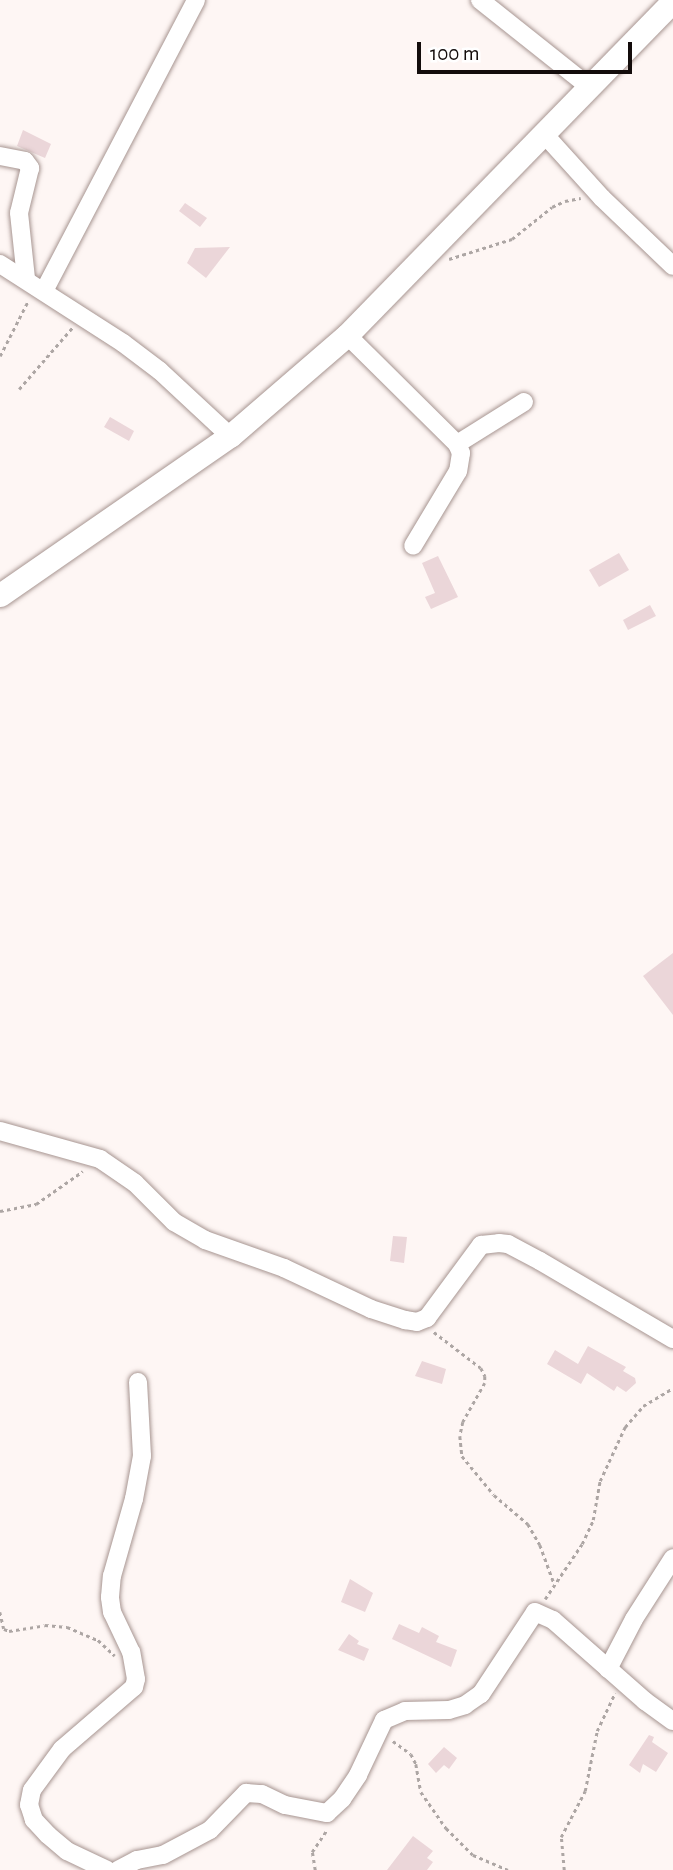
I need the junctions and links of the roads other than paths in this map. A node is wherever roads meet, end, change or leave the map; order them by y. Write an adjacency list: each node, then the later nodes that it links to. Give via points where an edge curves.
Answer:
1 (196, 0): 9 (street)
2 (480, 0): 4 (street)
3 (673, 1): 4 (street)
4 (587, 86): 5 (street)
5 (545, 135): 8 (street); 10 (street)
6 (0, 156): 9 (street, via 25,162 30,168 19,213)
7 (0, 264): 9 (street)
8 (673, 266)
9 (35, 285): 12 (street, via 160,371)
10 (347, 335): 12 (street); 13 (street)
11 (524, 402): 13 (street)
12 (230, 436): 15 (street)
13 (457, 444): 14 (street, via 462,461 458,471)
14 (413, 546)
15 (0, 595)
16 (0, 1131): 17 (street, via 100,1159 135,1183 174,1222 205,1240 285,1268 405,1320 423,1321 481,1245 499,1243 540,1261)
17 (673, 1339)
18 (138, 1382): 22 (street, via 142,1456 110,1597 127,1643 134,1688 62,1749 32,1790 29,1805 34,1820 67,1851)
19 (673, 1558): 20 (street, via 634,1619)
20 (615, 1675): 21 (street); 22 (street, via 553,1620 533,1613 481,1694 449,1710 390,1715 377,1731 358,1775 327,1814 246,1793 210,1830 163,1855)
21 (673, 1721)
22 (107, 1870)

